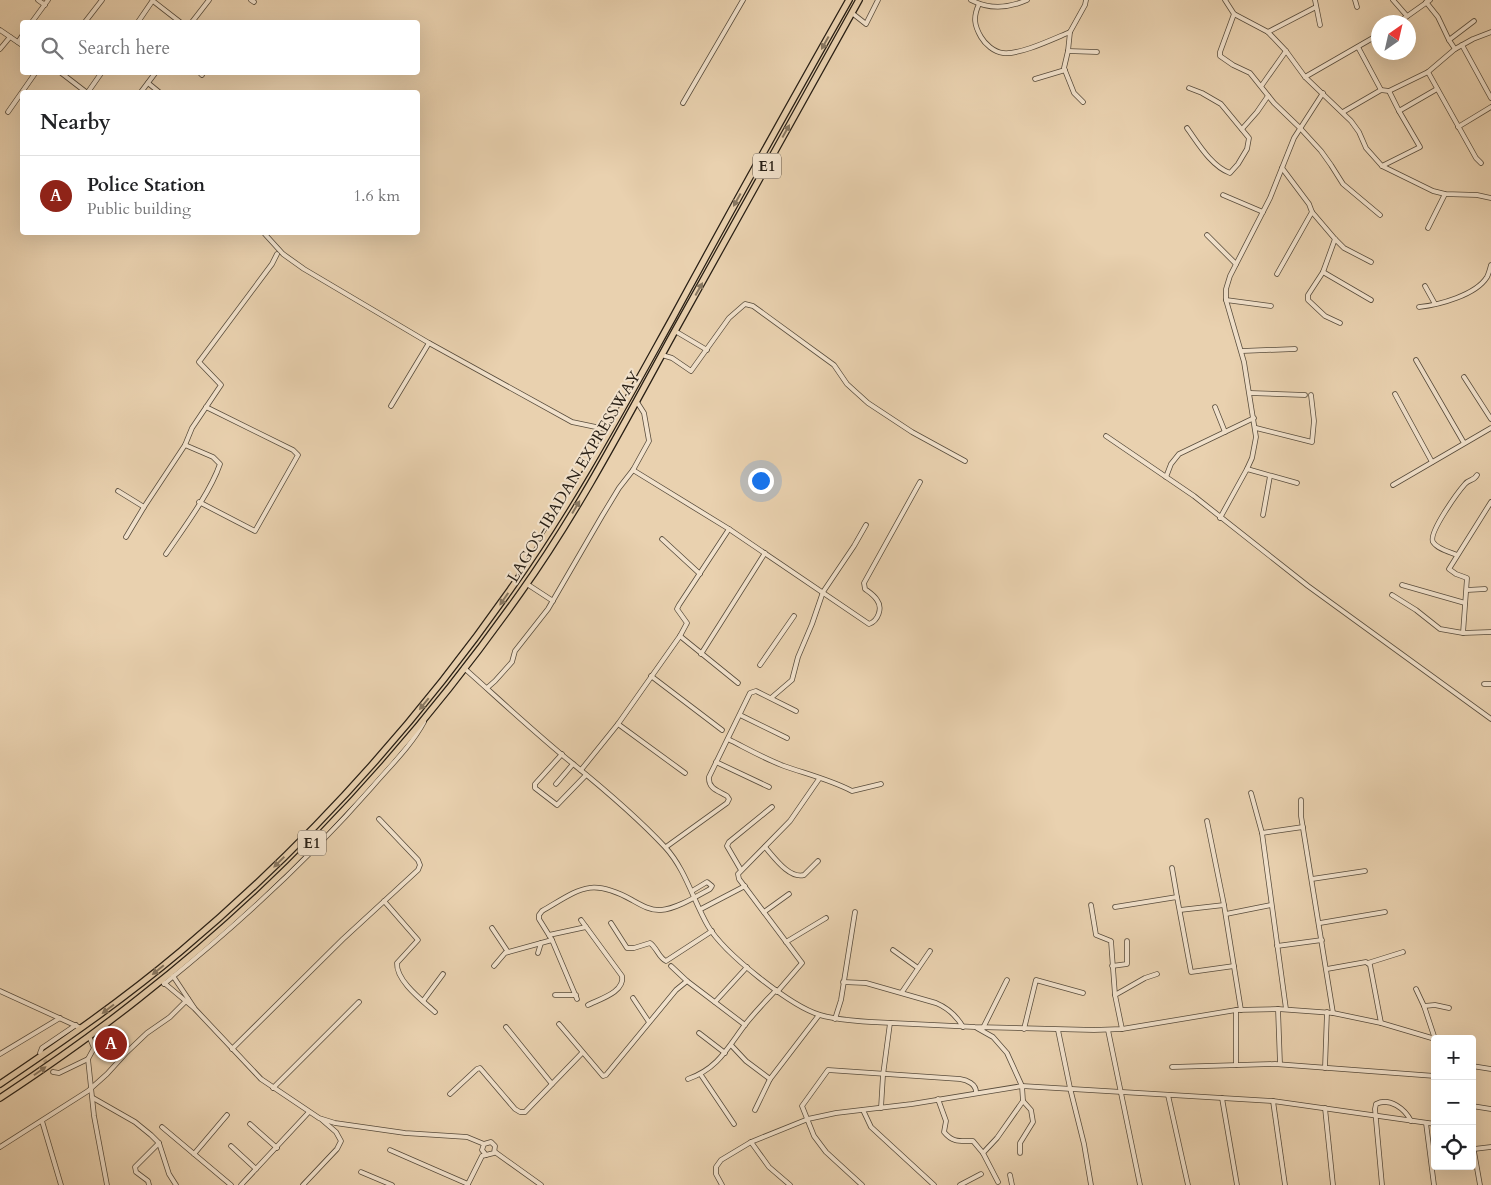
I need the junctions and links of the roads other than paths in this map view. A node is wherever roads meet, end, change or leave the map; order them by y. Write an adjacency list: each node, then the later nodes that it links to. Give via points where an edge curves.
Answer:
1 (38, 0): 19 (street)
2 (48, 0): 19 (street)
3 (102, 0): 27 (street)
4 (209, 0): 30 (street)
5 (743, 0): 75 (street)
6 (849, 0): 132 (highway, LAGOS-IBADAN EXPRESSWAY / E1, one-way to 132)
7 (859, 0): 22 (highway, LAGOS-IBADAN EXPRESSWAY / E1)
8 (878, 0): 22 (street, via 866,24)
9 (972, 0): 18 (street)
10 (1027, 0): 18 (street, via 1008,7)
11 (1086, 0): 34 (street)
12 (1225, 0): 23 (street)
13 (1315, 0): 20 (street)
14 (1355, 0): 21 (street)
15 (1393, 0): 24 (street)
16 (153, 1): 28 (street); 29 (street)
17 (1428, 1): 25 (street); 40 (street)
18 (979, 4): 34 (street, via 974,16 979,33 983,41 1002,53 1044,44)
19 (45, 5): 26 (street)
20 (1316, 7): 32 (street); 35 (street)
21 (1357, 7)
22 (852, 13): 112 (highway, LAGOS-IBADAN EXPRESSWAY / E1, one-way to 22)
23 (1234, 14): 35 (street); 58 (street, via 1220,56 1248,71)
24 (1406, 15)
25 (1408, 15)
26 (34, 20)
27 (87, 20)
28 (139, 20)
29 (177, 20)
30 (194, 20)
31 (1474, 21): 40 (street)
32 (1320, 25)
33 (0, 30): 37 (street)
34 (1070, 32): 46 (street)
35 (1268, 32): 47 (street)
36 (1491, 32): 42 (street)
37 (10, 36): 41 (street); 44 (street)
38 (20, 39): 41 (street)
39 (1371, 39): 43 (street)
40 (1448, 40): 45 (street)
41 (18, 42)
42 (1462, 45): 45 (street); 73 (street)
43 (1358, 47): 55 (street); 68 (street)
44 (0, 49)
45 (1455, 49): 50 (street)
46 (1068, 51): 48 (street); 49 (street)
47 (1286, 51): 55 (street); 58 (street)
48 (1096, 52)
49 (1065, 70): 56 (street); 74 (street, via 1074,93)
50 (1428, 72): 61 (street); 69 (street)
51 (34, 75): 62 (street)
52 (64, 75): 59 (street)
53 (100, 75): 65 (street)
54 (154, 75): 57 (street)
55 (1305, 76): 70 (street)
56 (1035, 79)
57 (148, 83): 66 (street); 67 (street)
58 (1262, 85): 72 (street)
59 (79, 87): 63 (street); 64 (street)
60 (1189, 88): 83 (street, via 1221,104)
61 (1437, 89): 77 (street); 80 (street)
62 (23, 90)
63 (77, 90)
64 (84, 90)
65 (88, 90)
66 (143, 90)
67 (156, 90)
68 (1381, 90): 69 (street); 79 (street)
69 (1389, 91): 77 (street)
70 (1323, 94): 79 (street); 82 (street)
71 (20, 95): 78 (street)
72 (1268, 96): 82 (street); 83 (street)
73 (1491, 98)
74 (1083, 102)
75 (683, 103)
76 (1491, 107): 80 (street)
77 (1398, 111): 85 (street, via 1420,147)
78 (8, 112)
79 (1343, 112): 85 (street)
80 (1458, 127): 84 (street)
81 (1187, 128): 83 (street, via 1208,156 1230,173 1249,144 1249,138)
82 (1300, 128): 86 (street); 92 (street, via 1332,165 1343,184)
83 (1242, 129)
84 (1481, 162)
85 (1382, 166): 87 (street, via 1432,191)
86 (1282, 168): 90 (street); 91 (street)
87 (1445, 194): 89 (street); 93 (street)
88 (1223, 195): 90 (street)
89 (1491, 198)
90 (1263, 212): 99 (street)
91 (1312, 212): 96 (street); 102 (street)
92 (1380, 215)
93 (1428, 228)
94 (266, 235): 113 (street, via 283,254 304,269)
95 (1207, 235): 99 (street)
96 (1335, 240): 98 (street); 101 (street)
97 (277, 254): 126 (street, via 198,362 221,385)
98 (1371, 262)
99 (1236, 264): 106 (street, via 1226,289)
100 (1491, 265): 103 (street)
101 (1323, 272): 107 (street); 111 (street, via 1308,300 1325,316)
102 (1276, 274)
103 (1487, 277): 104 (street); 108 (street, via 1476,288)
104 (1491, 282)
105 (1424, 286): 108 (street)
106 (1226, 300): 109 (street); 116 (street)
107 (1370, 300)
108 (1435, 304): 110 (street)
109 (1271, 306)
110 (1419, 307)
111 (1340, 323)
112 (675, 331): 115 (street); 117 (highway, LAGOS-IBADAN EXPRESSWAY / E1)
113 (429, 343): 125 (street); 132 (street, via 572,422)
114 (1295, 349): 116 (street)
115 (707, 350): 117 (street, via 690,371); 137 (street, via 733,314 745,304 753,306 834,365 847,384 868,403)
116 (1242, 351): 120 (street)
117 (662, 355): 124 (highway, LAGOS-IBADAN EXPRESSWAY / E1)
118 (1416, 360): 135 (street)
119 (1464, 377): 129 (street)
120 (1250, 393): 122 (street); 128 (street)
121 (1394, 394): 138 (street)
122 (1305, 395)
123 (1312, 395): 130 (street, via 1312,442)
124 (637, 402): 140 (street, via 644,413 649,441); 161 (highway, LAGOS-IBADAN EXPRESSWAY / E1, one-way to 124)
125 (391, 406)
126 (206, 407): 136 (street); 148 (street, via 298,455 255,531)
127 (1215, 408): 133 (street)
128 (1254, 418): 130 (street); 133 (street)
129 (1491, 419)
130 (1256, 428): 139 (street, via 1255,446)
131 (1491, 428): 135 (street)
132 (610, 430): 292 (highway, LAGOS-IBADAN EXPRESSWAY / E1, one-way to 292, via 541,544 455,666 340,801 224,914 134,989)
133 (1225, 432): 143 (street, via 1179,454)
134 (1106, 436): 143 (street)
135 (1464, 443): 138 (street)
136 (185, 445): 148 (street, via 220,464); 150 (street)
137 (965, 461)
138 (1432, 462): 146 (street)
139 (1247, 469): 142 (street); 152 (street)
140 (633, 470): 154 (street); 167 (street, via 619,488)
141 (1477, 475): 159 (street, via 1466,483 1446,511 1432,539 1439,547)
142 (1270, 476): 145 (street); 151 (street)
143 (1166, 477): 152 (street)
144 (920, 482): 165 (street, via 864,583 864,588 879,604 880,611 874,622 869,624)
145 (1297, 483)
146 (1393, 485)
147 (118, 490): 150 (street)
148 (199, 502): 158 (street)
149 (1491, 502): 159 (street)
150 (144, 507): 155 (street)
151 (1263, 515)
152 (1220, 518): 184 (street)
153 (866, 525): 165 (street)
154 (730, 529): 157 (street); 160 (street)
155 (126, 537)
156 (662, 539): 160 (street)
157 (765, 553): 165 (street); 173 (street)
158 (166, 554)
159 (1458, 556): 164 (street, via 1449,569 1467,578)
160 (700, 574): 172 (street, via 677,609 687,623)
161 (527, 584): 167 (street); 175 (highway, LAGOS-IBADAN EXPRESSWAY / E1)
162 (1402, 585): 168 (street)
163 (1485, 589): 164 (street)
164 (1466, 590): 168 (street)
165 (823, 592): 181 (street, via 792,680)
166 (1392, 595): 171 (street, via 1440,629)
167 (553, 601): 180 (street, via 515,651 512,662)
168 (1466, 602): 171 (street)
169 (794, 616): 174 (street)
170 (1491, 632): 171 (street)
171 (1463, 633)
172 (680, 636): 173 (street); 176 (street)
173 (701, 654): 177 (street)
174 (760, 665)
175 (465, 668): 180 (street); 258 (highway, LAGOS-IBADAN EXPRESSWAY / E1, via 341,813)
176 (651, 676): 185 (street); 186 (street)
177 (738, 683)
178 (1484, 684): 179 (street)
179 (1491, 684)
180 (487, 688): 189 (street)
181 (771, 698): 182 (street); 183 (street, via 753,691)
182 (796, 711)
183 (740, 715): 187 (street); 188 (street)
184 (1491, 719)
185 (618, 724): 192 (street); 193 (street)
186 (722, 730)
187 (787, 738)
188 (728, 739): 190 (street); 195 (street)
189 (562, 754): 191 (street); 194 (street, via 535,788 557,806)
190 (716, 762): 198 (street); 206 (street, via 708,782 729,800)
191 (573, 764): 192 (street); 196 (street)
192 (581, 770): 194 (street)
193 (685, 773)
194 (586, 775): 206 (street)
195 (819, 779): 197 (street, via 841,784 852,791); 207 (street, via 790,821)
196 (556, 784)
197 (881, 784)
198 (770, 787)
199 (1251, 793): 205 (street)
200 (1301, 800): 204 (street)
201 (772, 807): 210 (street, via 729,842 727,846)
202 (379, 819): 218 (street, via 420,865)
203 (1207, 820): 220 (street)
204 (1303, 827): 205 (street); 212 (street)
205 (1262, 833): 221 (street)
206 (666, 847): 214 (street)
207 (765, 847): 208 (street, via 796,876 804,875); 210 (street)
208 (818, 861)
209 (1172, 868): 217 (street)
210 (740, 870): 213 (street, via 739,879)
211 (1365, 871): 212 (street)
212 (1312, 878): 232 (street)
213 (745, 886): 223 (street); 225 (street)
214 (692, 890): 216 (street); 216 (street, via 707,882 712,886)
215 (789, 894): 225 (street)
216 (695, 897): 223 (street); 236 (street, via 661,910 610,889 587,887 542,911 539,919)
217 (1177, 897): 222 (street); 224 (street)
218 (384, 902): 272 (street, via 418,940 397,966 410,989); 308 (street)
219 (1090, 905): 251 (street, via 1096,935 1111,941)
220 (1224, 905): 224 (street); 228 (street)
221 (1271, 905): 228 (street); 242 (street)
222 (1115, 907)
223 (700, 909): 235 (street)
224 (1180, 910): 252 (street, via 1191,972)
225 (764, 912): 240 (street)
226 (855, 912): 262 (street)
227 (1385, 912): 232 (street)
228 (1226, 914): 252 (street)
229 (826, 918): 240 (street)
230 (582, 920): 233 (street)
231 (611, 923): 235 (street, via 627,948 649,942 666,961)
232 (1320, 923): 238 (street)
233 (586, 927): 236 (street); 275 (street, via 622,976 623,982 615,991)
234 (492, 928): 245 (street)
235 (712, 931): 253 (street)
236 (549, 935): 237 (street)
237 (552, 940): 241 (street); 268 (street, via 577,997)
238 (1322, 940): 242 (street); 255 (street)
239 (1127, 941): 251 (street, via 1128,962)
240 (786, 942): 265 (street, via 802,963)
241 (541, 943): 245 (street); 247 (street)
242 (1277, 946): 279 (street)
243 (893, 950): 254 (street)
244 (930, 951): 254 (street)
245 (508, 952): 249 (street)
246 (1403, 952): 248 (street)
247 (538, 953)
248 (1368, 963): 255 (street); 290 (street)
249 (494, 966)
250 (671, 966): 259 (street)
251 (1112, 966): 269 (street)
252 (1234, 966): 280 (street)
253 (748, 967): 265 (street); 274 (street)
254 (918, 968): 266 (street)
255 (1327, 968): 283 (street)
256 (442, 974): 272 (street)
257 (1157, 974): 269 (street)
258 (172, 975): 261 (highway, LAGOS-IBADAN EXPRESSWAY / E1); 271 (street)
259 (687, 980): 274 (street); 287 (street)
260 (1007, 980): 296 (street)
261 (163, 982): 271 (street); 304 (highway, LAGOS-IBADAN EXPRESSWAY / E1)
262 (843, 982): 266 (street, via 866,983); 286 (street)
263 (1416, 989): 276 (street)
264 (0, 991): 285 (street)
265 (776, 991): 284 (street); 291 (street)
266 (902, 992): 294 (street, via 945,1007)
267 (1083, 993): 298 (street, via 1036,980)
268 (555, 995)
269 (1115, 995): 299 (street)
270 (633, 998): 287 (street)
271 (187, 1000): 308 (street); 329 (street, via 126,1052)
272 (423, 1001): 281 (street)
273 (359, 1002): 330 (street)
274 (715, 1002): 291 (street)
275 (588, 1005)
276 (1424, 1006): 277 (street, via 1435,1004); 303 (street)
277 (1449, 1008)
278 (1278, 1009): 279 (street); 280 (street); 314 (street)
279 (1286, 1009): 282 (street)
280 (1239, 1010): 299 (street); 315 (street)
281 (435, 1012)
282 (1326, 1012): 283 (street); 318 (street)
283 (1333, 1013): 290 (street)
284 (818, 1015): 286 (street); 325 (street)
285 (60, 1017): 292 (street); 312 (street)
286 (835, 1019): 288 (street)
287 (650, 1022): 310 (street, via 606,1075 600,1075)
288 (890, 1023): 294 (street); 322 (street)
289 (559, 1024): 310 (street)
290 (1381, 1024): 306 (street)
291 (745, 1025): 307 (street)
292 (79, 1027): 309 (street, via 42,1048); 326 (highway, LAGOS-IBADAN EXPRESSWAY / E1)
293 (506, 1027): 327 (street)
294 (963, 1027): 295 (street)
295 (975, 1028): 296 (street); 305 (street)
296 (983, 1028): 297 (street)
297 (993, 1028): 298 (street); 305 (street)
298 (1024, 1029): 300 (street)
299 (1122, 1029): 301 (street)
300 (1058, 1030): 301 (street); 331 (street)
301 (1108, 1030): 333 (street)
302 (699, 1033): 311 (street)
303 (1434, 1035)
304 (89, 1036): 313 (street, via 94,1048); 336 (highway, LAGOS-IBADAN EXPRESSWAY / E1, one-way to 304)
305 (993, 1037): 328 (street, via 1007,1053)
306 (1431, 1038)
307 (731, 1045): 311 (street); 325 (street)
308 (232, 1049): 330 (street)
309 (40, 1053)
310 (582, 1053): 327 (street)
311 (724, 1053): 321 (street)
312 (0, 1054)
313 (88, 1059): 320 (street, via 60,1073); 329 (street)
314 (1280, 1064): 315 (street); 318 (street)
315 (1236, 1065): 316 (street)
316 (1172, 1067)
317 (1476, 1067): 319 (street)
318 (1324, 1068): 323 (street)
319 (1491, 1070)
320 (53, 1072)
321 (700, 1074): 324 (street); 356 (street)
322 (883, 1075): 332 (street, via 960,1079 976,1087); 343 (street); 352 (street, via 828,1070 802,1106)
323 (1431, 1076)
324 (688, 1079)
325 (770, 1079): 346 (street)
326 (0, 1084)
327 (552, 1084): 334 (street, via 525,1112 516,1109 480,1068)
328 (1022, 1086): 331 (street); 332 (street); 340 (street)
329 (92, 1088): 337 (street); 353 (street)
330 (273, 1088): 348 (street)
331 (1070, 1088): 333 (street); 396 (street)
332 (976, 1092): 339 (street)
333 (1120, 1092): 335 (street); 397 (street)
334 (450, 1094)
335 (1168, 1095): 338 (street); 398 (street)
336 (0, 1098)
337 (93, 1098): 361 (street, via 135,1122); 382 (street)
338 (1222, 1098): 341 (street); 399 (street)
339 (938, 1099): 343 (street); 370 (street, via 946,1121 944,1132 947,1136 959,1142 973,1141)
340 (1023, 1101): 370 (street); 371 (street, via 1031,1110 1033,1122 1020,1143)
341 (1274, 1101): 344 (street); 400 (street)
342 (1476, 1107): 345 (street)
343 (881, 1108): 347 (street)
344 (1325, 1108): 350 (street); 401 (street)
345 (1491, 1109)
346 (755, 1110)
347 (863, 1110): 352 (street); 393 (street, via 881,1137)
348 (309, 1112): 351 (street); 366 (street)
349 (227, 1115): 372 (street)
350 (1376, 1115): 354 (street); 354 (street, via 1376,1104 1383,1102 1400,1106); 402 (street)
351 (319, 1118): 362 (street, via 405,1133 467,1137); 387 (street, via 336,1132 341,1141)
352 (808, 1119): 360 (street); 392 (street, via 814,1136 826,1152)
353 (42, 1121): 364 (street); 381 (street)
354 (1411, 1121): 357 (street)
355 (250, 1124): 366 (street)
356 (734, 1124)
357 (1426, 1124): 358 (street); 403 (street)
358 (1431, 1124)
359 (162, 1127): 372 (street)
360 (751, 1142): 390 (street, via 721,1160 716,1167); 391 (street, via 769,1167)
361 (159, 1143): 383 (street, via 135,1167); 384 (street)
362 (484, 1144): 369 (street, via 494,1144); 373 (street, via 482,1150)
363 (231, 1146): 375 (street)
364 (0, 1147)
365 (1491, 1147): 367 (street)
366 (276, 1148): 375 (street)
367 (1476, 1149)
368 (390, 1150): 380 (street)
369 (495, 1152): 373 (street); 389 (street)
370 (984, 1153): 379 (street)
371 (1020, 1153)
372 (194, 1154): 385 (street)
373 (486, 1154): 380 (street)
374 (1476, 1161): 404 (street)
375 (256, 1169): 386 (street)
376 (361, 1172): 388 (street)
377 (981, 1174): 394 (street)
378 (1010, 1175): 395 (street)
379 (998, 1182)
380 (468, 1184)
381 (61, 1185)
382 (108, 1185)
383 (149, 1185)
384 (176, 1185)
385 (231, 1185)
386 (241, 1185)
387 (303, 1185)
388 (392, 1185)
389 (541, 1185)
390 (722, 1185)
391 (790, 1185)
392 (862, 1185)
393 (934, 1185)
394 (960, 1185)
395 (1012, 1185)
396 (1091, 1185)
397 (1140, 1185)
398 (1188, 1185)
399 (1238, 1185)
400 (1285, 1185)
401 (1333, 1185)
402 (1382, 1185)
403 (1434, 1185)
404 (1480, 1185)

